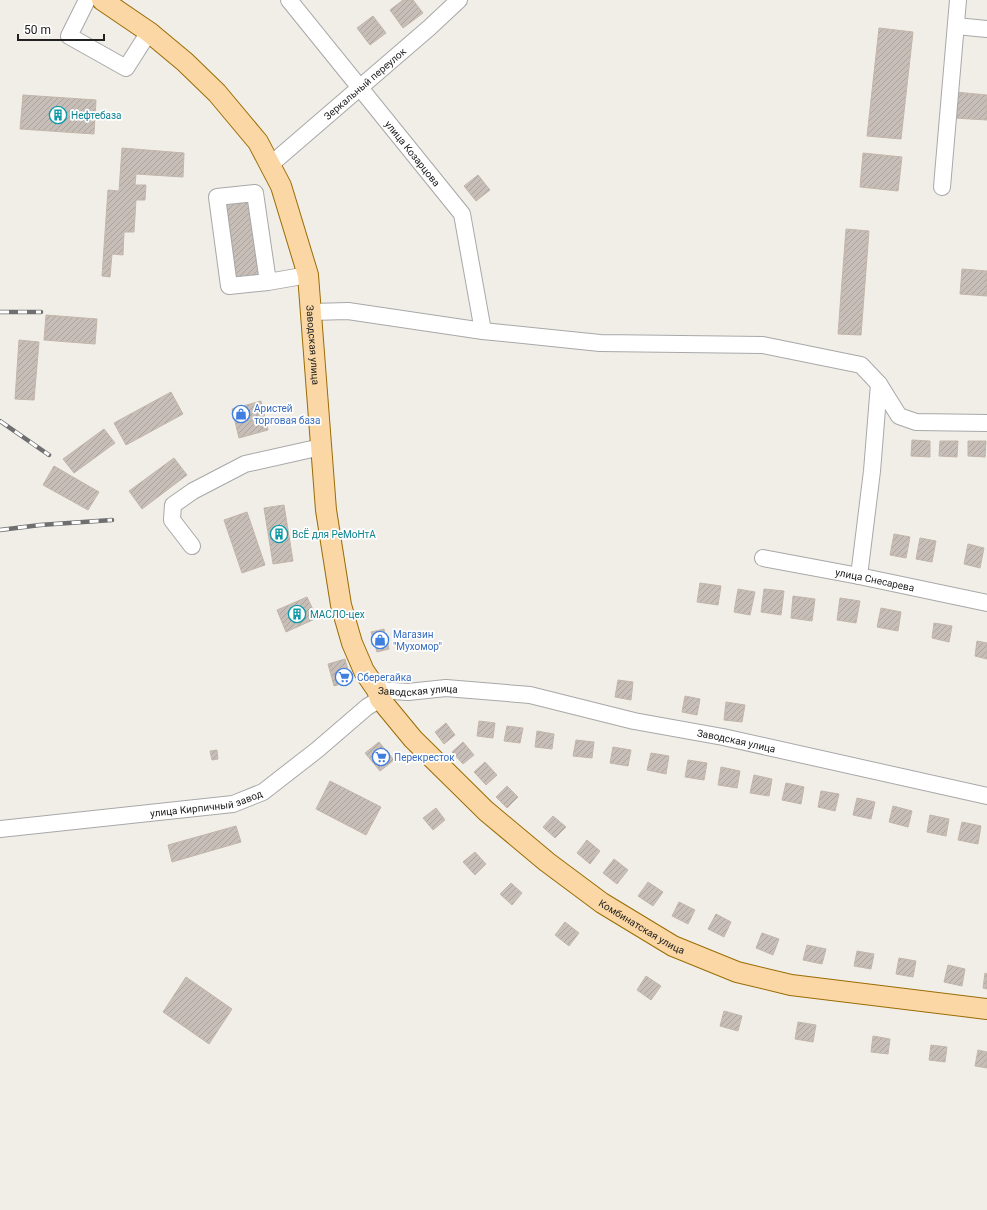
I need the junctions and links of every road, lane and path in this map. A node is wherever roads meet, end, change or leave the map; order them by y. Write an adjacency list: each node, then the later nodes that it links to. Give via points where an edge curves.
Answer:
1 (87, 0): 8 (street, via 69,36 126,68)
2 (102, 0): 8 (main road, Заводская улица)
3 (290, 0): 9 (street, улица Козарцова)
4 (459, 0): 9 (street, Зеркальный переулок)
5 (958, 0): 6 (street)
6 (956, 26): 7 (street); 11 (street)
7 (987, 29)
8 (149, 32): 10 (main road, Заводская улица, via 217,93 258,142)
9 (359, 88): 10 (street, Зеркальный переулок); 15 (street, улица Козарцова, via 462,214)
10 (270, 165): 12 (main road, Заводская улица, via 281,186)
11 (942, 187)
12 (308, 275): 13 (street); 14 (main road, Заводская улица)
13 (268, 282): 13 (street, via 229,286 217,197 255,193)
14 (311, 312): 15 (street, via 348,311); 18 (main road, Заводская улица)
15 (483, 331): 16 (street, via 600,343 763,345 861,365)
16 (879, 384): 17 (street, via 899,416 916,422); 21 (street, via 872,471)
17 (987, 423)
18 (320, 447): 19 (street, via 245,464 193,491 173,505 172,520); 23 (main road, Заводская улица, via 340,605 352,643)
19 (192, 546)
20 (763, 558): 21 (street, улица Снесарева)
21 (859, 576): 22 (street, улица Снесарева)
22 (987, 603)
23 (378, 695): 24 (street, Заводская улица, via 446,688 530,695 634,721 723,737); 25 (street, улица Кирпичный завод, via 317,750 263,792 233,804); 26 (main road, Комбинатская улица, via 413,739 486,811 546,862 602,903 674,946 737,972 791,985)
24 (987, 796)
25 (0, 829)
26 (987, 1009)

